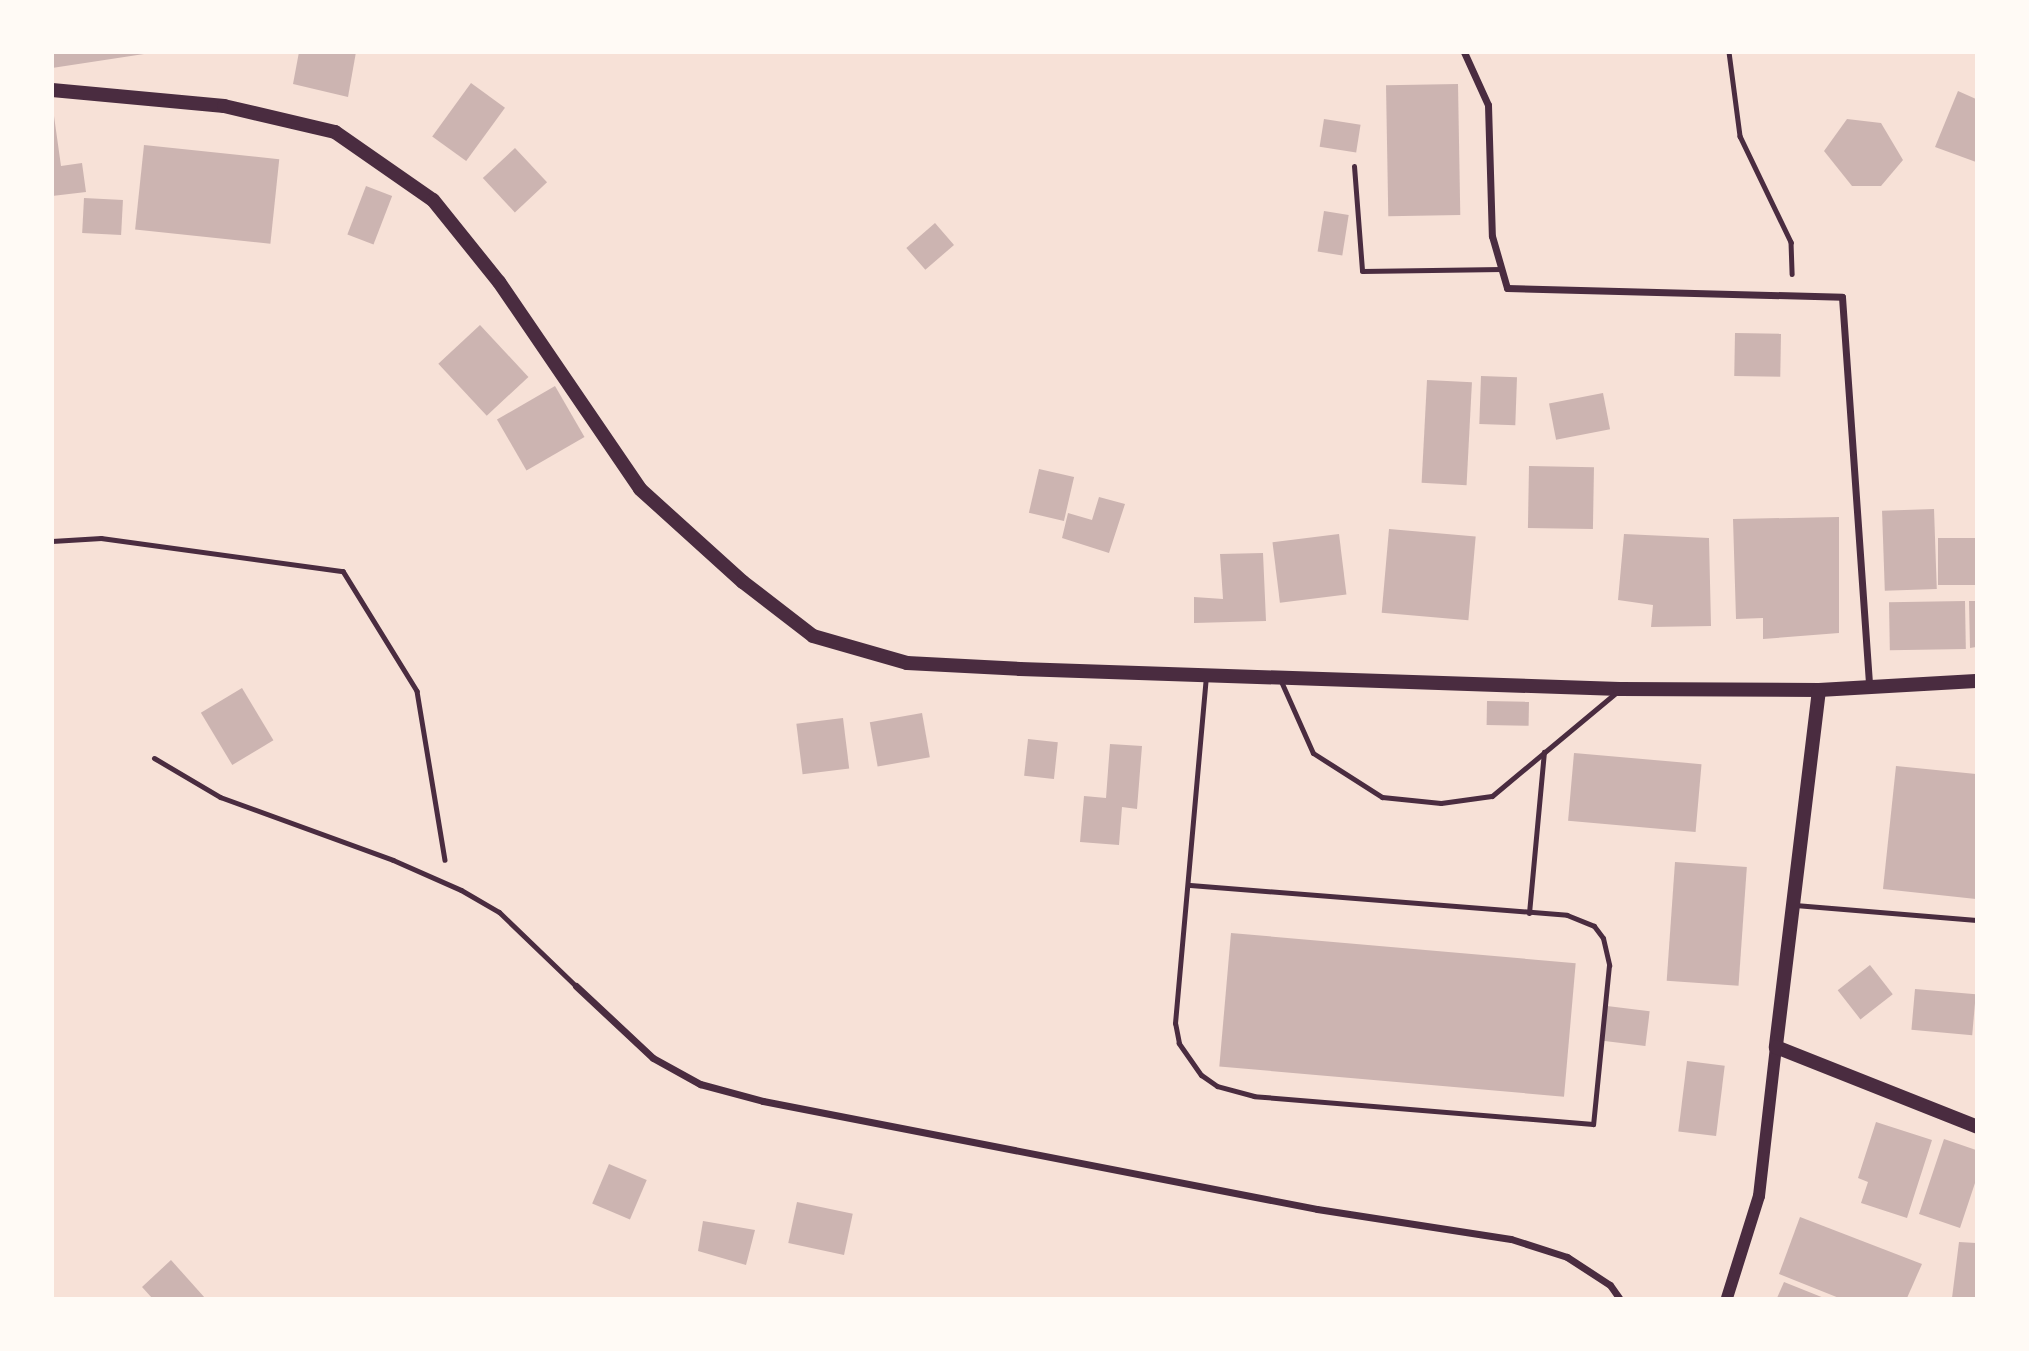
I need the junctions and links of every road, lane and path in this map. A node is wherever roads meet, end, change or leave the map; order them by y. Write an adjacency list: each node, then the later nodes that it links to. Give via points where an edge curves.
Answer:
1 (1464, 52): 5 (street, via 1488,105 1492,236)
2 (1729, 52): 6 (path, via 1740,136 1791,242)
3 (52, 90): 8 (main road, via 224,106 335,132 422,192 499,282 640,489 743,582 813,635 907,663)
4 (1354, 166): 5 (lane, via 1362,271)
5 (1502, 269): 6 (street, via 1507,288)
6 (1792, 296): 11 (street, via 1842,296)
7 (52, 541): 16 (path, via 101,538 343,571 417,691)
8 (1206, 676): 9 (main road); 17 (lane)
9 (1278, 676): 12 (main road); 14 (lane, via 1313,753 1382,797 1441,803 1492,796)
10 (1976, 681): 11 (main road)
11 (1869, 687): 13 (main road)
12 (1620, 689): 13 (main road); 14 (lane)
13 (1819, 690): 18 (main road)
14 (1544, 752): 19 (lane)
15 (153, 758): 16 (lane, via 220,797)
16 (449, 885): 21 (lane, via 499,912)
17 (1190, 885): 19 (lane); 19 (lane, via 1175,1023 1188,1060 1217,1086 1254,1096 1593,1124 1608,951 1594,926 1582,919)
18 (1793, 905): 20 (lane); 22 (main road)
19 (1529, 913)
20 (1976, 920)
21 (576, 986): 24 (street, via 653,1058 700,1084 763,1101 1317,1209 1511,1239 1567,1257 1610,1284)
22 (1776, 1047): 23 (main road); 25 (street, via 1759,1196)
23 (1976, 1126)
24 (1619, 1298)
25 (1727, 1298)

